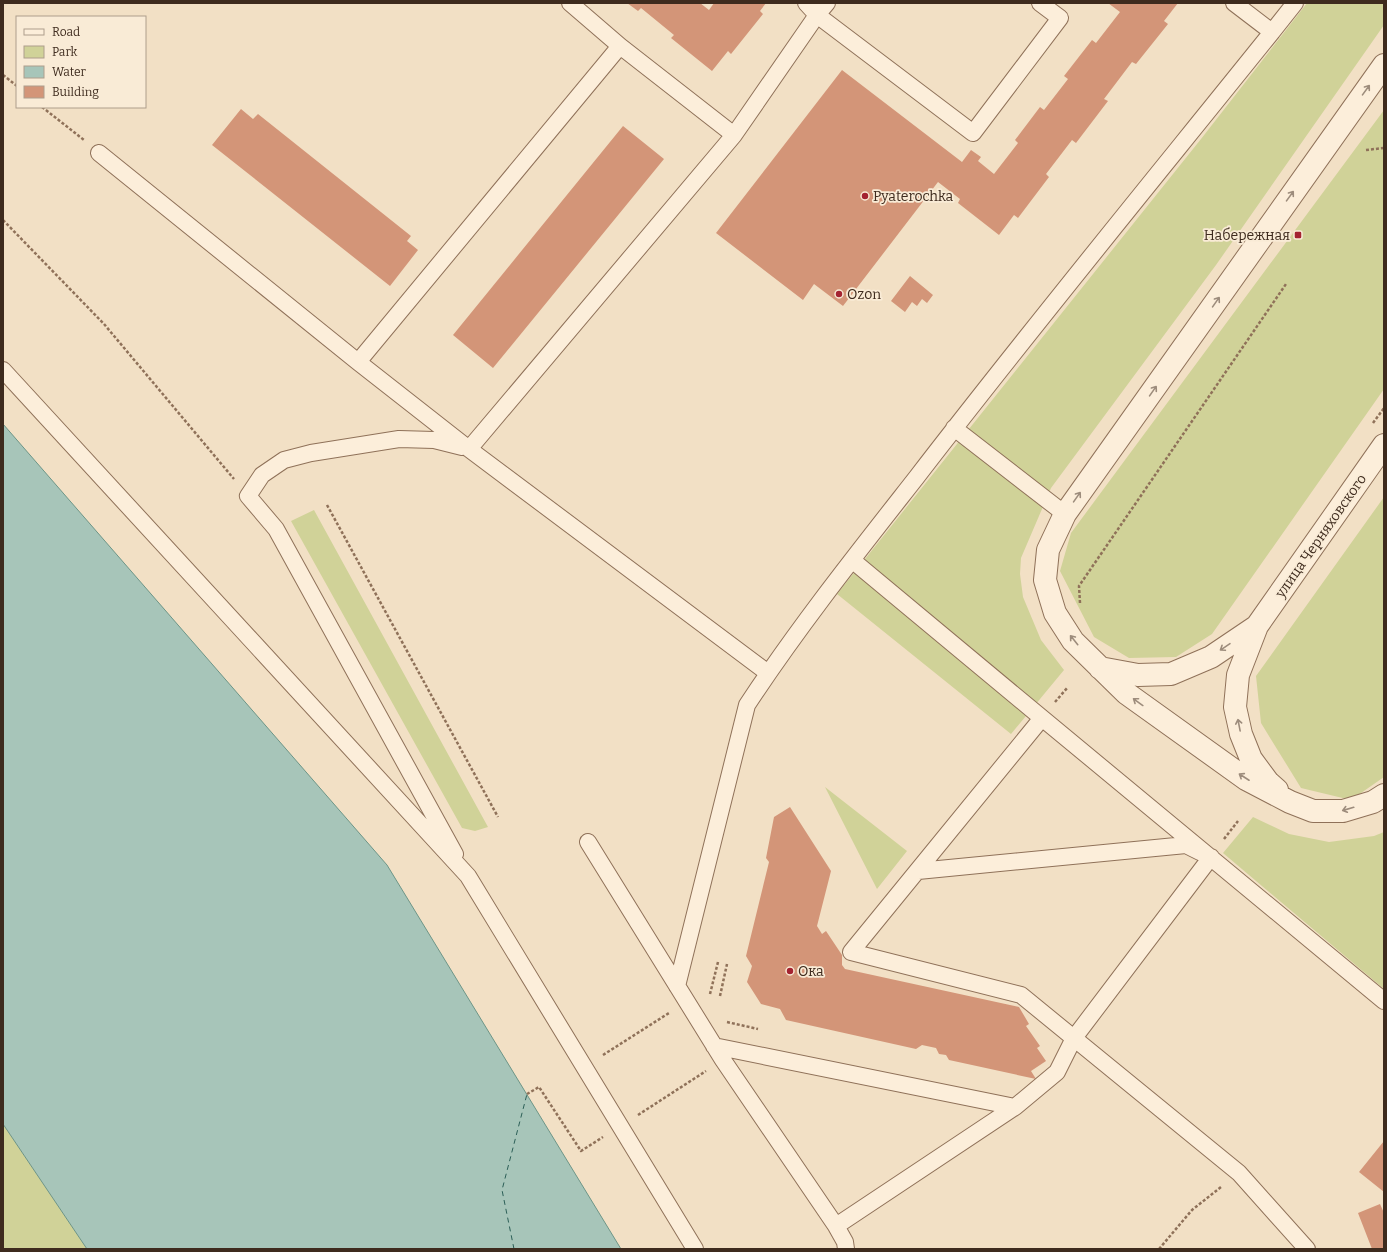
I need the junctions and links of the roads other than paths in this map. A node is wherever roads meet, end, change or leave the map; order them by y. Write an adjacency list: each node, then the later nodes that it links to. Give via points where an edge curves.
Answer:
1 (570, 3): 8 (lane)
2 (806, 3): 6 (lane)
3 (1040, 3): 6 (lane, via 1060,18 973,134)
4 (1234, 3): 7 (lane)
5 (1295, 3): 7 (lane)
6 (822, 9): 10 (lane)
7 (1272, 32): 14 (lane)
8 (620, 46): 10 (lane); 12 (lane)
9 (1384, 65): 17 (street, one-way to 9)
10 (734, 134): 16 (lane)
11 (99, 153): 12 (lane)
12 (358, 362): 16 (lane)
13 (3, 370): 28 (lane)
14 (954, 428): 17 (lane); 18 (lane)
15 (1384, 445): 19 (street, улица Черняховского)
16 (469, 448): 21 (lane); 28 (lane, via 434,440 399,439 311,453 284,460 262,475 248,496 276,529)
17 (1065, 514): 20 (street, one-way to 17, via 1073,641 1055,613 1046,580 1048,550)
18 (852, 560): 21 (lane); 22 (lane)
19 (1257, 626): 20 (street, one-way to 20, via 1211,657 1171,674 1138,675); 24 (street, one-way to 19, via 1268,782 1251,759 1240,734 1235,707 1238,675)
20 (1100, 668): 24 (street, one-way to 20, via 1246,779 1126,693)
21 (768, 673): 29 (lane, via 747,705)
22 (1042, 718): 26 (lane); 27 (lane)
23 (1384, 795): 24 (street, one-way to 24, via 1373,802 1343,811 1313,811)
24 (1290, 802)
25 (588, 842): 29 (lane)
26 (1211, 857): 27 (lane, via 1186,845); 30 (lane); 31 (lane)
27 (918, 871): 31 (lane, via 851,952 1021,995)
28 (468, 876): 35 (lane)
29 (677, 986): 32 (lane)
30 (1384, 1001)
31 (1074, 1038): 33 (lane, via 1057,1072); 37 (lane, via 1239,1173)
32 (714, 1046): 33 (lane); 34 (lane)
33 (1015, 1107): 34 (lane)
34 (836, 1226): 36 (lane)
35 (695, 1249)
36 (846, 1249)
37 (1307, 1249)

